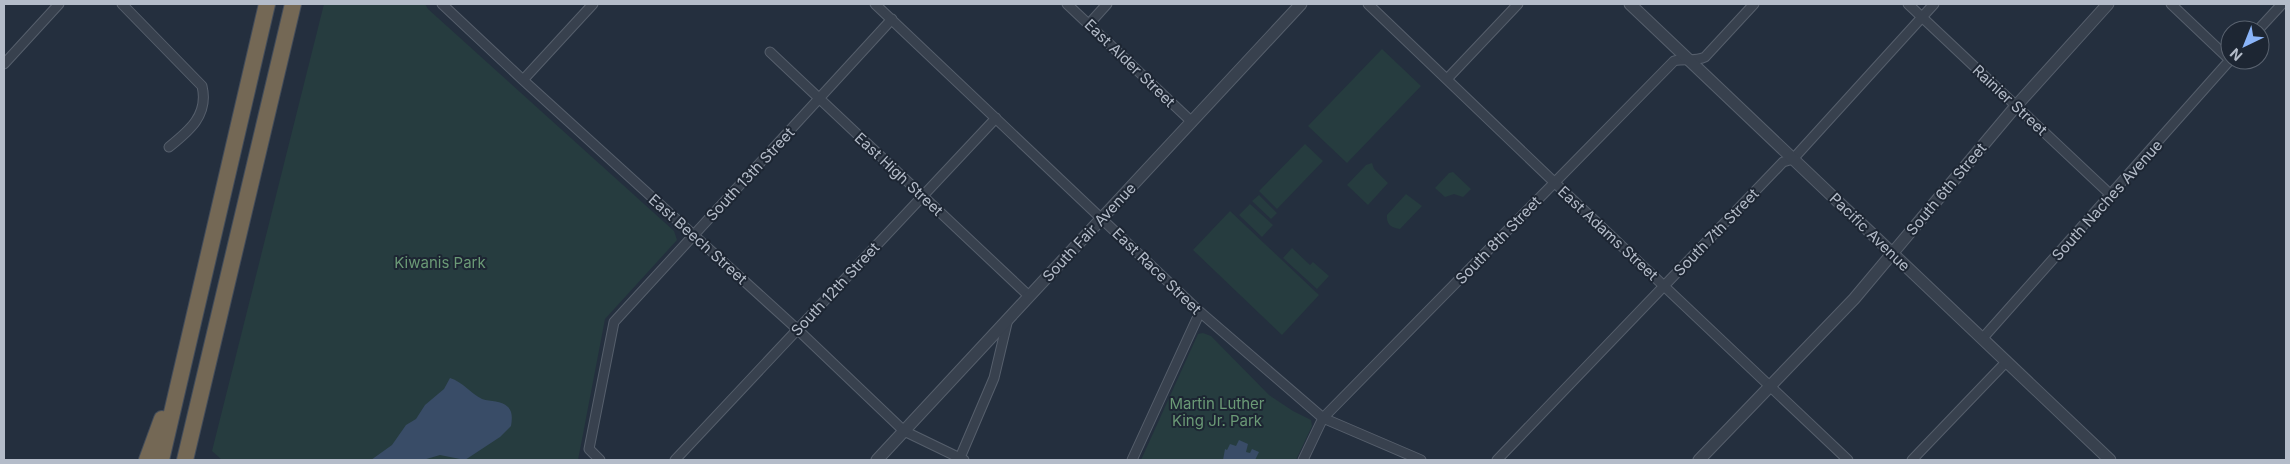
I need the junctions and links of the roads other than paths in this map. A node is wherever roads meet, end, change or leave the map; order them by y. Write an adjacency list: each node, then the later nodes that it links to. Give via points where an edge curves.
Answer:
1 (60, 4): 27 (street)
2 (122, 4): 35 (street, via 202,86 203,104 199,118)
3 (267, 4): 50 (highway)
4 (293, 4): 38 (highway)
5 (442, 4): 30 (street, East Beech Street)
6 (593, 4): 30 (street)
7 (875, 4): 21 (street, East Race Street)
8 (1068, 4): 23 (street, East Alder Street)
9 (1107, 4): 23 (street)
10 (1301, 4): 34 (street, South Fair Avenue)
11 (1368, 4): 29 (street, East Adams Street)
12 (1518, 4): 29 (street)
13 (1630, 4): 26 (street, Pacific Avenue)
14 (1754, 4): 26 (street, South 8th Street, via 1704,57)
15 (1908, 4): 20 (street, Rainier Street)
16 (1934, 4): 20 (street, South 7th Street)
17 (2108, 4): 32 (street, South 6th Street)
18 (2171, 4): 24 (street)
19 (2282, 4): 22 (street)
20 (1922, 17): 32 (street, Rainier Street); 36 (street, South 7th Street)
21 (892, 19): 31 (street, South 13th Street); 33 (street, East Race Street)
22 (2267, 20)
23 (1089, 24): 34 (street, East Alder Street)
24 (2220, 51)
25 (770, 52): 31 (street, East High Street)
26 (1689, 60): 36 (street, Pacific Avenue); 37 (street, South 8th Street, via 1674,60)
27 (4, 64)
28 (2221, 70): 40 (street, South Naches Avenue)
29 (1447, 79): 37 (street, East Adams Street)
30 (523, 80): 42 (street, East Beech Street)
31 (819, 98): 39 (street, East High Street); 42 (street, South 13th Street)
32 (2016, 106): 40 (street, Rainier Street); 43 (street, South 6th Street)
33 (996, 118): 39 (street, South 12th Street); 41 (street, East Race Street)
34 (1192, 122): 41 (street, South Fair Avenue)
35 (169, 147)
36 (1793, 159): 43 (street, Pacific Avenue); 44 (street, South 7th Street, via 1783,162)
37 (1554, 182): 44 (street, East Adams Street); 53 (street, South 8th Street)
38 (249, 188): 58 (highway); 59 (highway, via 214,378)
39 (923, 195): 45 (street, East High Street); 48 (street, South 12th Street)
40 (2112, 196): 49 (street, South Naches Avenue)
41 (1103, 218): 45 (street, South Fair Avenue); 46 (street, East Race Street)
42 (694, 235): 48 (street, East Beech Street); 60 (street, South 13th Street, via 614,322 589,449)
43 (1892, 253): 49 (street, Pacific Avenue); 52 (street, South 6th Street, via 1854,299)
44 (1664, 285): 52 (street, East Adams Street); 66 (street, South 7th Street)
45 (1029, 296): 47 (street, South Fair Avenue)
46 (1200, 312): 53 (street, East Race Street); 63 (street)
47 (1008, 319): 54 (street, South Fair Avenue); 55 (street, via 994,378)
48 (797, 329): 54 (street, East Beech Street); 61 (street, South 12th Street)
49 (1982, 339): 51 (street, Pacific Avenue)
50 (190, 341): 56 (highway); 57 (highway)
51 (2006, 362): 69 (street); 70 (street, Pacific Avenue)
52 (1770, 386): 67 (street, South 6th Street); 68 (street, East Adams Street)
53 (1323, 418): 64 (street, South 8th Street); 65 (street, East Race Street)
54 (904, 431): 55 (street, East Beech Street); 62 (street, South Fair Avenue)
55 (961, 459)
56 (147, 460)
57 (161, 460)
58 (185, 460)
59 (195, 460)
60 (600, 460)
61 (675, 460)
62 (877, 460)
63 (1132, 460)
64 (1304, 460)
65 (1421, 460)
66 (1497, 460)
67 (1699, 460)
68 (1848, 460)
69 (1912, 460)
70 (2110, 460)

